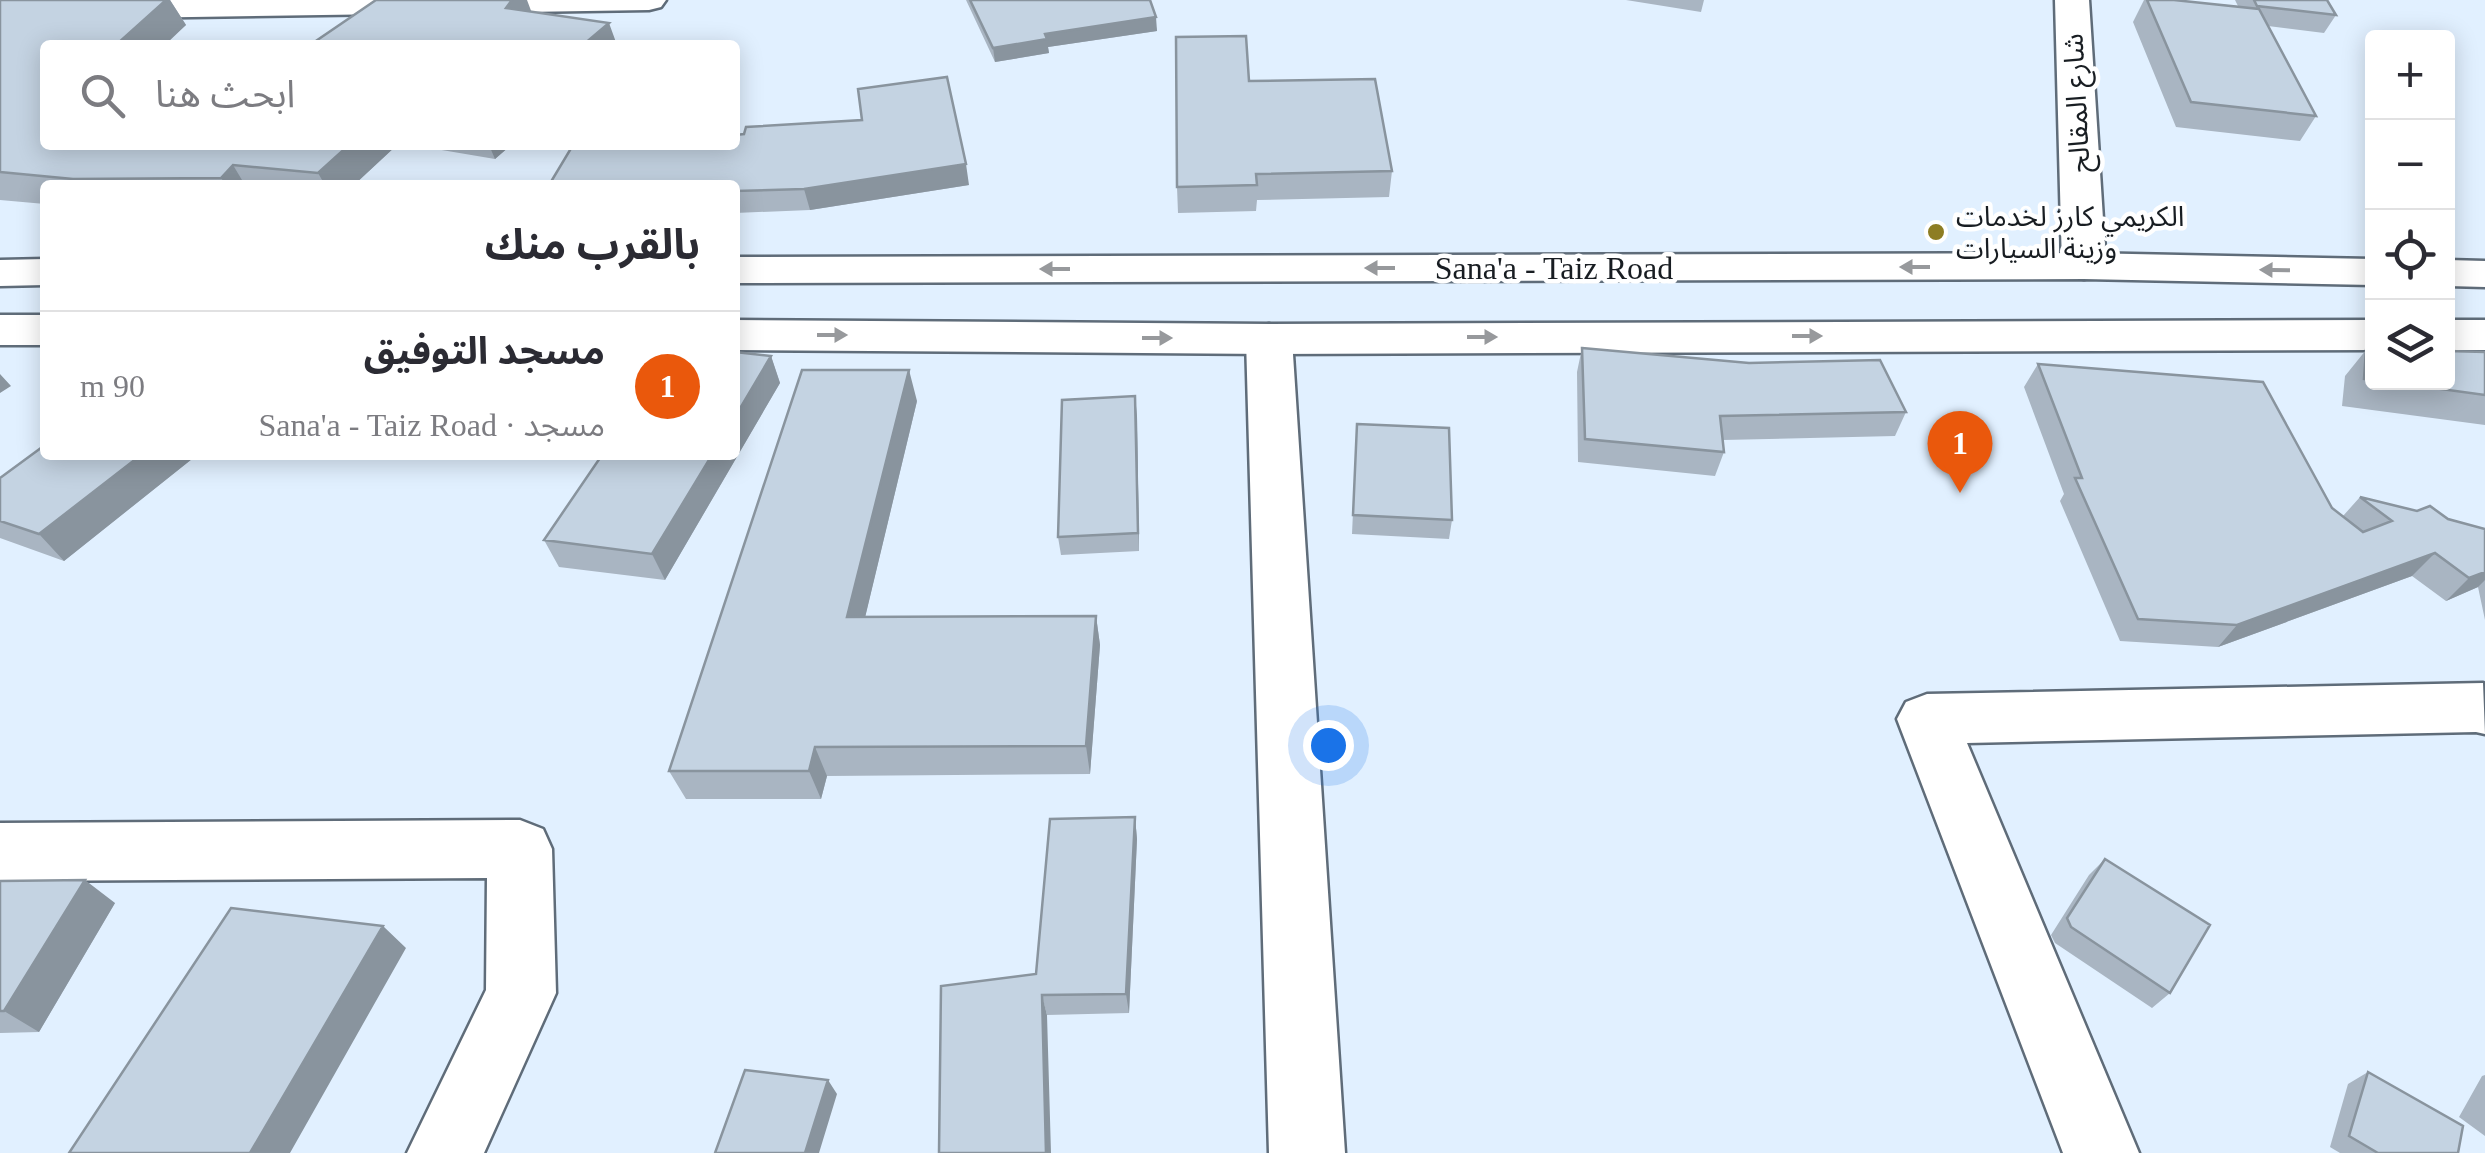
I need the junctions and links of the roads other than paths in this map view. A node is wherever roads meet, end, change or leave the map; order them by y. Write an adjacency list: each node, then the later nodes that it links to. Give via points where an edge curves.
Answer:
1 (649, 0): 3 (main road)
2 (2072, 0): 4 (main road, شارع المقالح)
3 (0, 8)
4 (2084, 266): 5 (main road, Sana'a - Taiz Road, one-way to 5); 8 (main road, Sana'a - Taiz Road, one-way to 4)
5 (740, 270)
6 (0, 272): 7 (main road)
7 (40, 272)
8 (2365, 272)
9 (2455, 273): 10 (main road)
10 (2485, 274)
11 (0, 330): 12 (main road)
12 (40, 330)
13 (2365, 334): 17 (main road, one-way to 13)
14 (2455, 334): 15 (main road)
15 (2485, 334)
16 (740, 335): 17 (main road, one-way to 17)
17 (1269, 338): 21 (main road)
18 (2485, 710): 22 (main road, via 1928,719)
19 (0, 852): 20 (main road, via 520,848 521,993)
20 (445, 1153)
21 (1307, 1153)
22 (2101, 1153)

